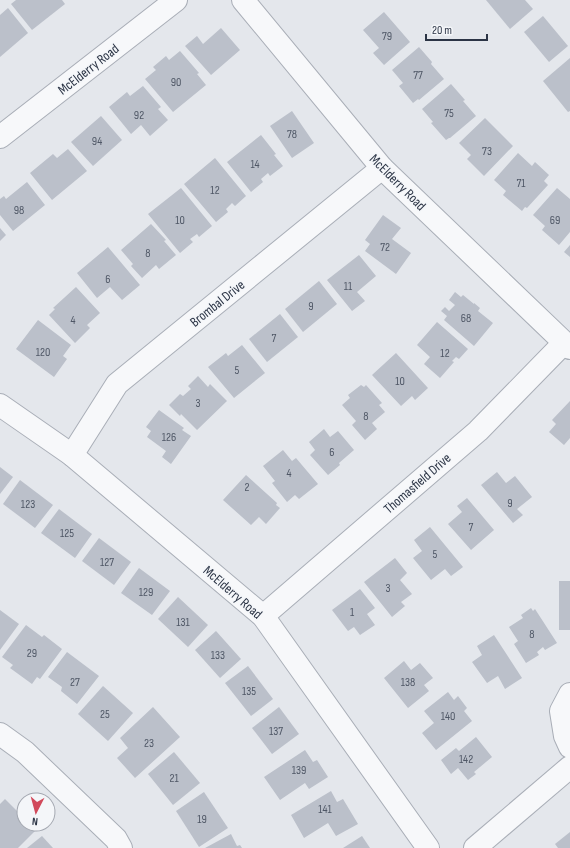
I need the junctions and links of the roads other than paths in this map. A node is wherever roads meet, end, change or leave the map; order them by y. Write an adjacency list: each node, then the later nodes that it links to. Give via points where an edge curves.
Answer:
1 (176, 0): 3 (street, McElderry Road)
2 (243, 0): 4 (street, McElderry Road)
3 (0, 137)
4 (382, 168): 5 (street, McElderry Road); 7 (street, Brombal Drive, via 117,384)
5 (567, 345): 8 (street, Thomasfield Drive, via 478,431)
6 (0, 405): 7 (street, McElderry Road)
7 (72, 455): 8 (street, McElderry Road)
8 (263, 616): 14 (street, McElderry Road)
9 (570, 694): 11 (street, via 560,711)
10 (0, 734): 13 (street, via 25,752 116,839)
11 (570, 747)
12 (570, 767): 15 (street)
13 (121, 848)
14 (428, 848)
15 (475, 848)

